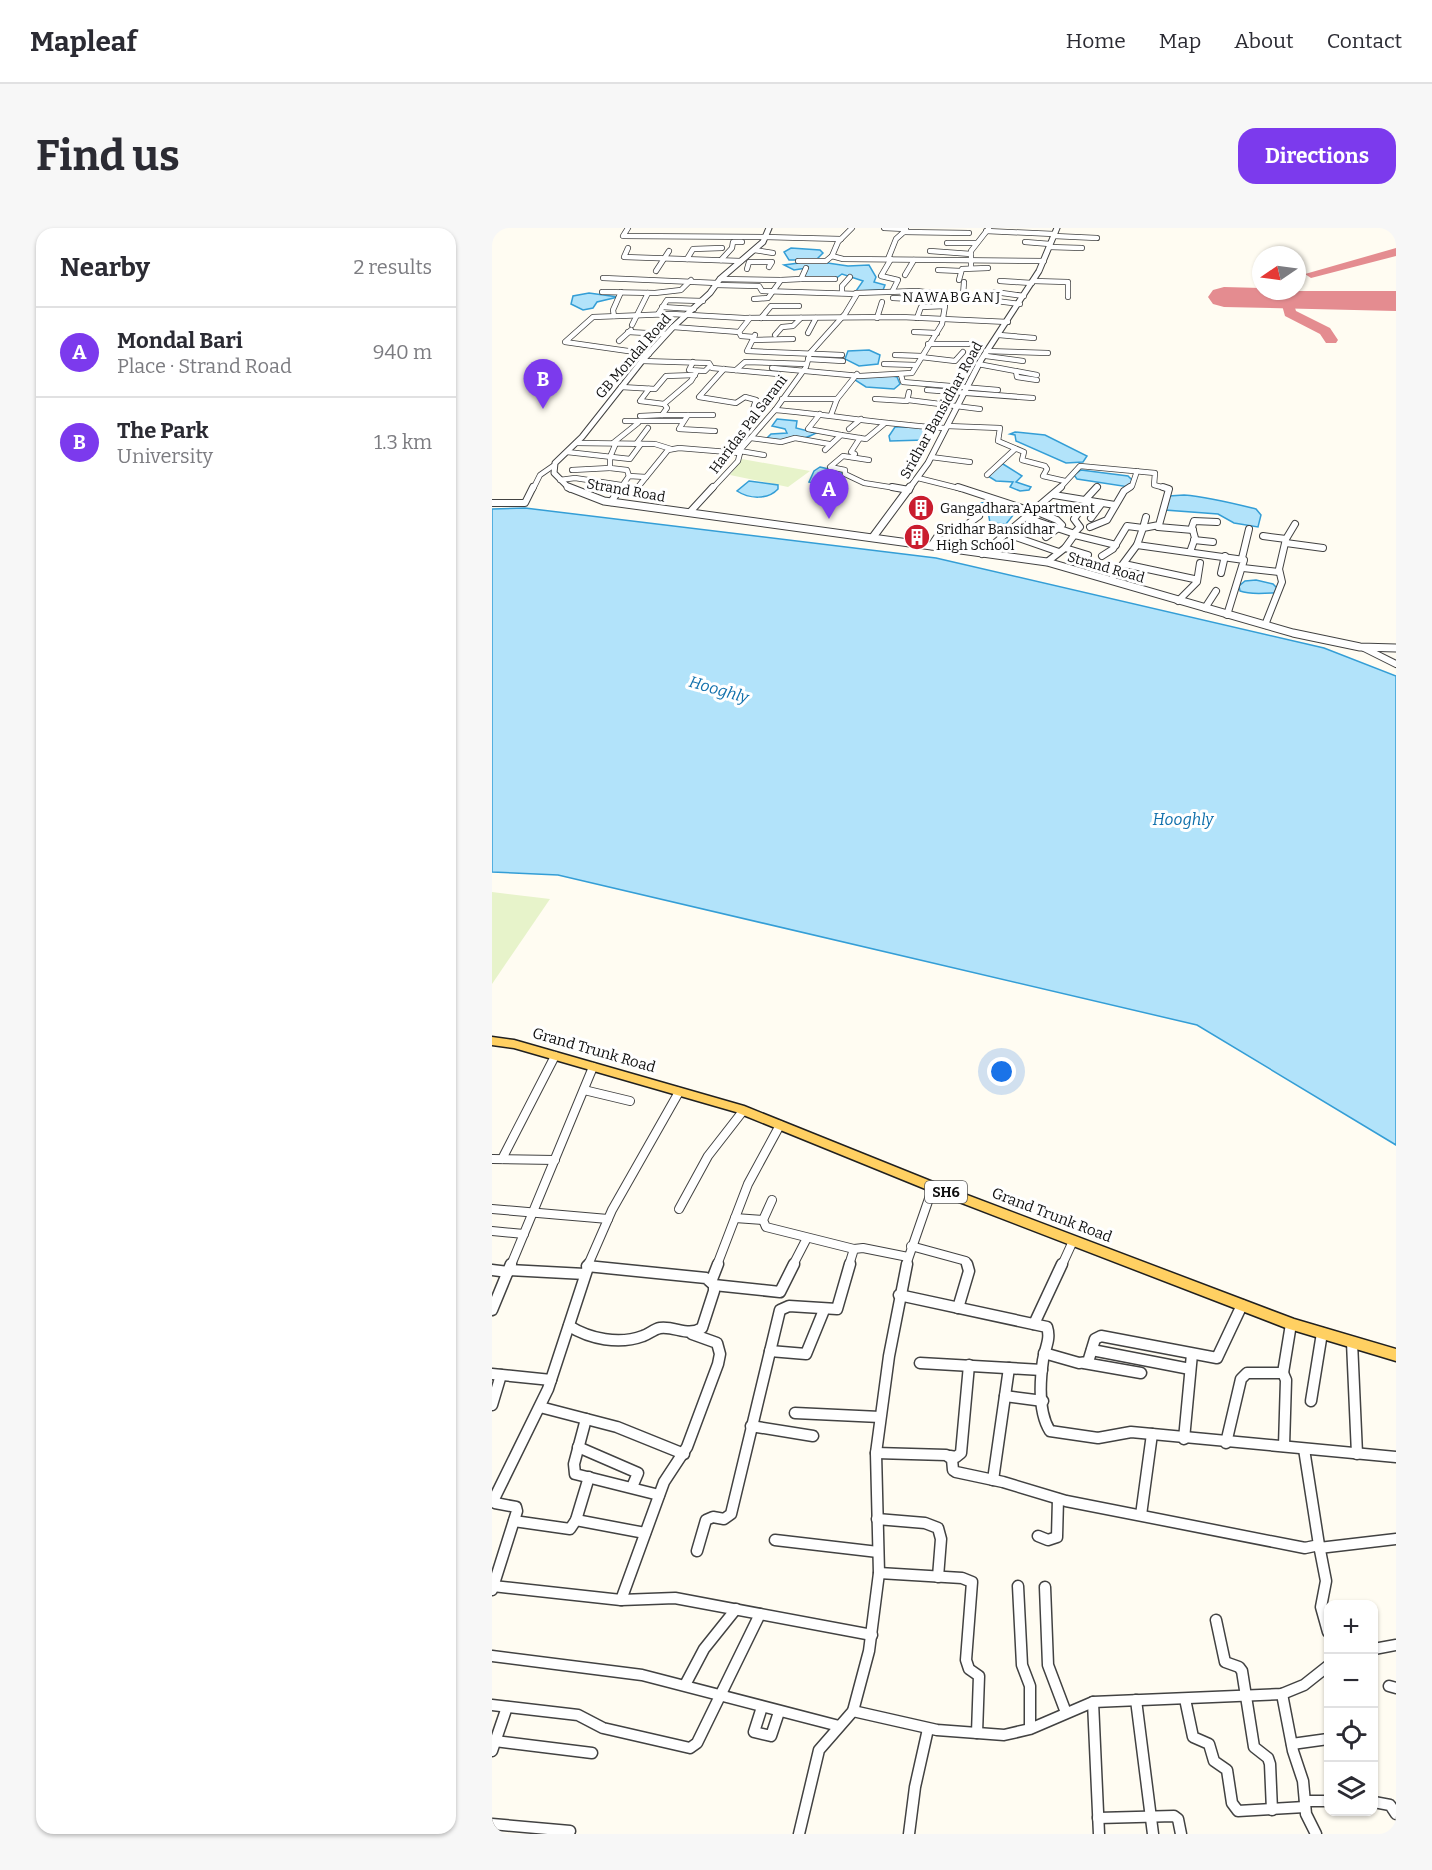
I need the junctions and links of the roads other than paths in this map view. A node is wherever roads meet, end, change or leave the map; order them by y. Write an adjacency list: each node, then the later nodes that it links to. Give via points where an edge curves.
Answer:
1 (628, 228): 16 (street, via 623,236)
2 (676, 228): 17 (street)
3 (721, 228): 19 (street)
4 (769, 228): 27 (street, GB Mondal Road)
5 (852, 228): 28 (street)
6 (884, 228): 10 (street)
7 (667, 229): 17 (street)
8 (988, 229): 14 (street); 33 (street)
9 (792, 230): 22 (street)
10 (906, 230): 11 (street); 51 (street, via 896,239)
11 (923, 230): 13 (street)
12 (731, 231): 20 (street)
13 (938, 231): 15 (street)
14 (1055, 232): 26 (street); 35 (street, Sridhar Bansidhar Road)
15 (969, 233)
16 (633, 236): 17 (street); 30 (street)
17 (667, 236): 18 (street)
18 (678, 236): 19 (street); 29 (street)
19 (716, 237): 20 (street)
20 (728, 237): 27 (street)
21 (778, 237): 22 (street); 27 (street); 34 (street)
22 (788, 238): 23 (street); 36 (street)
23 (798, 238): 24 (street); 37 (street)
24 (812, 238): 25 (street); 41 (street)
25 (823, 238): 28 (street); 38 (street)
26 (1097, 238)
27 (764, 239): 43 (street, GB Mondal Road); 53 (street, via 734,241)
28 (841, 239): 49 (street)
29 (674, 241)
30 (630, 242)
31 (1025, 242): 35 (street)
32 (947, 243): 33 (street)
33 (976, 243): 47 (street)
34 (775, 245)
35 (1050, 245): 42 (street); 58 (street, Sridhar Bansidhar Road)
36 (786, 246)
37 (796, 246)
38 (819, 246)
39 (628, 248): 50 (street, via 624,257)
40 (722, 248): 52 (street, via 713,245 693,249)
41 (807, 248)
42 (1082, 248)
43 (754, 250): 46 (street); 48 (street, GB Mondal Road)
44 (669, 251): 50 (street)
45 (930, 251): 47 (street)
46 (773, 253)
47 (971, 254): 60 (street)
48 (748, 256): 55 (street, GB Mondal Road); 56 (street, via 757,257)
49 (832, 256): 51 (street); 57 (street, via 826,261)
50 (664, 259): 52 (street); 65 (street)
51 (889, 259): 54 (street); 81 (street, via 881,276 898,280)
52 (687, 260): 53 (street)
53 (721, 260): 55 (street)
54 (914, 260): 59 (street); 67 (street)
55 (741, 261): 78 (street, GB Mondal Road)
56 (754, 261): 61 (street, via 772,262); 64 (street, via 749,262)
57 (798, 261)
58 (1044, 261): 60 (street); 77 (street, Sridhar Bansidhar Road)
59 (940, 262): 60 (street); 66 (street, via 937,272)
60 (970, 265): 63 (street); 66 (street)
61 (769, 267)
62 (806, 268): 71 (street)
63 (988, 268)
64 (747, 269)
65 (656, 271)
66 (961, 271): 92 (street)
67 (905, 275)
68 (850, 277): 89 (street, via 842,286)
69 (603, 278): 74 (street)
70 (1072, 278): 77 (street)
71 (801, 279): 72 (street); 75 (street)
72 (829, 279): 73 (street); 80 (street)
73 (835, 279)
74 (691, 280): 78 (street); 85 (street, via 683,289)
75 (781, 280): 78 (street); 82 (street)
76 (1000, 280): 77 (street)
77 (1033, 280): 93 (street, Sridhar Bansidhar Road); 94 (street, via 1068,282)
78 (718, 282): 82 (street); 97 (street, GB Mondal Road)
79 (951, 284): 91 (street)
80 (828, 290): 86 (street); 89 (street); 98 (street)
81 (893, 290): 87 (street); 90 (street)
82 (773, 291): 86 (street); 96 (street, via 767,298)
83 (602, 292): 84 (street)
84 (621, 292): 85 (street); 107 (street)
85 (648, 292): 105 (street)
86 (810, 292): 101 (street)
87 (918, 292): 91 (street); 95 (street, via 912,299)
88 (995, 292): 93 (street)
89 (842, 293): 90 (street)
90 (856, 293): 116 (street, Haridas Pal Sarani)
91 (951, 295): 92 (street)
92 (963, 295): 100 (street)
93 (1024, 296): 100 (street, Sridhar Bansidhar Road)
94 (1068, 297)
95 (893, 298)
96 (754, 299)
97 (703, 301): 102 (street, via 670,300); 103 (street, GB Mondal Road)
98 (826, 301)
99 (882, 302): 114 (street)
100 (1020, 304): 118 (street, Sridhar Bansidhar Road)
101 (799, 306): 110 (street, via 773,306); 111 (street)
102 (662, 307): 103 (street); 104 (street)
103 (694, 309): 106 (street, GB Mondal Road)
104 (656, 314): 105 (street); 106 (street); 119 (street)
105 (639, 315): 107 (street); 123 (street)
106 (686, 315): 108 (street); 121 (street, GB Mondal Road)
107 (614, 316): 134 (street, via 591,317)
108 (699, 316): 109 (street); 122 (street)
109 (750, 318): 110 (street); 124 (street)
110 (761, 318): 111 (street)
111 (790, 318): 112 (street)
112 (801, 318): 113 (street); 120 (street)
113 (816, 318): 116 (street); 126 (street)
114 (877, 318): 115 (street); 116 (street)
115 (917, 318): 117 (street); 117 (street, via 921,307 944,305)
116 (841, 319): 149 (street, Haridas Pal Sarani)
117 (944, 319): 118 (street); 127 (street)
118 (1008, 322): 131 (street, Sridhar Bansidhar Road)
119 (648, 324)
120 (793, 326): 129 (street, via 782,327); 130 (street)
121 (673, 327): 122 (street); 128 (street, GB Mondal Road)
122 (689, 328): 124 (street)
123 (631, 329): 128 (street); 136 (street)
124 (739, 332): 132 (street, via 741,336)
125 (914, 332): 127 (street)
126 (808, 333)
127 (937, 333): 138 (street)
128 (666, 334): 146 (street, GB Mondal Road)
129 (776, 335)
130 (788, 335)
131 (999, 335): 133 (street); 144 (street, Sridhar Bansidhar Road)
132 (754, 337): 135 (street); 140 (street, via 746,350)
133 (1034, 338)
134 (568, 339): 137 (street); 146 (street, via 565,342)
135 (793, 339)
136 (619, 341)
137 (596, 343)
138 (928, 344): 139 (street); 148 (street)
139 (968, 344)
140 (754, 352): 143 (street); 153 (street)
141 (790, 352): 143 (street); 149 (street); 155 (street)
142 (963, 352): 148 (street, via 955,361)
143 (765, 353): 154 (street)
144 (985, 353): 145 (street); 152 (street); 157 (street, Sridhar Bansidhar Road)
145 (1048, 353)
146 (649, 354): 151 (street, GB Mondal Road)
147 (895, 355): 148 (street)
148 (921, 357): 159 (street)
149 (808, 358): 150 (street); 155 (street); 166 (street, Haridas Pal Sarani)
150 (842, 358)
151 (642, 361): 158 (street); 170 (street, GB Mondal Road)
152 (1023, 361)
153 (748, 362): 154 (street); 164 (street)
154 (761, 362): 155 (street)
155 (785, 363)
156 (884, 364): 159 (street)
157 (978, 364): 169 (street, via 1016,371 1017,377); 173 (street, Sridhar Bansidhar Road)
158 (692, 365): 160 (street); 161 (street); 165 (street, via 689,370)
159 (916, 365): 168 (street, via 912,373)
160 (673, 366)
161 (710, 366): 163 (street); 165 (street)
162 (772, 368): 166 (street)
163 (724, 369): 164 (street); 185 (street, via 699,397 736,403 745,397 756,400)
164 (736, 370): 166 (street)
165 (696, 373): 171 (street, via 669,374 657,387); 183 (street)
166 (800, 374): 167 (street); 178 (street, Haridas Pal Sarani)
167 (857, 374): 168 (street); 179 (street)
168 (901, 375): 173 (street, via 903,382)
169 (1037, 377)
170 (621, 387): 171 (street); 206 (street, GB Mondal Road)
171 (649, 389): 183 (street, via 640,401)
172 (927, 390): 173 (street)
173 (968, 390): 174 (street); 177 (street); 184 (street, Sridhar Bansidhar Road)
174 (998, 390)
175 (909, 392): 182 (street)
176 (896, 393): 181 (street)
177 (1033, 398)
178 (782, 399): 179 (street); 187 (street, Haridas Pal Sarani)
179 (837, 399): 192 (street)
180 (874, 399): 181 (street)
181 (892, 400): 182 (street)
182 (908, 400): 184 (street)
183 (664, 404): 189 (street)
184 (957, 407): 186 (street); 199 (street, Sridhar Bansidhar Road)
185 (753, 409)
186 (980, 409)
187 (775, 411): 188 (street); 204 (street, Haridas Pal Sarani)
188 (820, 414): 192 (street); 203 (street, via 808,429)
189 (662, 415): 190 (street); 193 (street)
190 (688, 415): 191 (street); 196 (street)
191 (713, 415)
192 (831, 415): 194 (street)
193 (640, 416)
194 (861, 419): 198 (street); 201 (street)
195 (626, 421): 197 (street)
196 (683, 421): 197 (street); 202 (street, via 679,429)
197 (638, 423): 207 (street)
198 (884, 423): 199 (street); 205 (street, via 868,438)
199 (946, 427): 211 (street, via 1000,428 997,439); 218 (street, Sridhar Bansidhar Road)
200 (648, 428): 208 (street)
201 (849, 429)
202 (716, 431)
203 (842, 435): 205 (street); 209 (street)
204 (751, 438): 209 (street, via 781,442 795,438); 214 (street, Haridas Pal Sarani)
205 (860, 438): 217 (street)
206 (576, 443): 207 (street); 213 (street, GB Mondal Road)
207 (614, 443): 208 (street); 216 (street)
208 (638, 444): 210 (street); 216 (street, via 632,458)
209 (829, 444): 212 (street)
210 (671, 449): 214 (street); 227 (street)
211 (1016, 449): 225 (street); 231 (street, via 1024,452 1022,460 1046,467 1043,476)
212 (825, 450)
213 (567, 452): 216 (street); 221 (street, GB Mondal Road)
214 (740, 452): 215 (street); 243 (street, Haridas Pal Sarani, via 738,461)
215 (764, 455)
216 (610, 457): 222 (street)
217 (852, 457): 219 (street); 228 (street, via 843,456 830,467 844,470)
218 (931, 457): 220 (street); 229 (street, Sridhar Bansidhar Road)
219 (869, 460)
220 (970, 462)
221 (553, 466): 230 (street); 240 (street, via 540,476 525,503)
222 (610, 468): 223 (street); 226 (street, via 627,470)
223 (572, 470)
224 (1137, 471): 231 (street, via 1082,465); 242 (street, via 1132,486); 251 (street, via 1155,473 1154,485 1168,488)
225 (987, 475)
226 (629, 476): 227 (street); 232 (street)
227 (645, 477): 234 (street)
228 (852, 478): 233 (street); 236 (street)
229 (918, 478): 236 (street, Sridhar Bansidhar Road); 244 (street)
230 (560, 480): 232 (street); 239 (street, Strand Road, via 582,496)
231 (1065, 481): 237 (street)
232 (621, 484): 239 (street)
233 (844, 485)
234 (638, 487)
235 (1096, 487): 238 (street)
236 (909, 490): 260 (street, Sridhar Bansidhar Road)
237 (1054, 495): 238 (street); 244 (street)
238 (1086, 500): 241 (street); 258 (street, via 1074,519 1080,527)
239 (611, 502): 243 (street, Strand Road)
240 (492, 503)
241 (1102, 503): 242 (street); 248 (street)
242 (1115, 505): 252 (street, via 1107,520)
243 (690, 512): 260 (street, Strand Road)
244 (1035, 512): 247 (street); 253 (street, via 1060,521)
245 (979, 516): 267 (street, via 965,526 939,534)
246 (1146, 517): 254 (street)
247 (1027, 518): 253 (street); 257 (street)
248 (1090, 518)
249 (1217, 522): 256 (street, via 1194,521)
250 (1294, 524): 263 (street)
251 (1158, 526): 254 (street); 256 (street)
252 (1090, 527)
253 (1060, 528): 258 (street); 261 (street)
254 (1143, 528): 265 (street, via 1127,526); 266 (street)
255 (1249, 529): 275 (street)
256 (1193, 531): 262 (street)
257 (1007, 534): 269 (street); 271 (street)
258 (1074, 534): 265 (street); 269 (street)
259 (1263, 536): 263 (street)
260 (873, 537): 267 (street, Strand Road)
261 (1046, 537)
262 (1194, 540): 264 (street); 270 (street)
263 (1286, 541): 268 (street); 280 (street)
264 (1213, 542)
265 (1116, 545): 273 (street)
266 (1137, 545): 270 (street); 278 (street)
267 (931, 546): 271 (street, Strand Road)
268 (1323, 548)
269 (1062, 550): 272 (street); 276 (street)
270 (1190, 552): 274 (street)
271 (982, 554): 276 (street, Strand Road)
272 (1088, 555)
273 (1102, 556)
274 (1225, 556): 275 (street); 281 (street)
275 (1242, 558): 279 (street)
276 (1047, 562): 283 (street, Strand Road)
277 (1200, 563): 285 (street, via 1197,582)
278 (1124, 564): 282 (street); 283 (street)
279 (1243, 568): 280 (street); 287 (street)
280 (1279, 572): 288 (street, via 1282,582)
281 (1221, 573)
282 (1194, 579)
283 (1111, 580): 285 (street, Strand Road)
284 (1216, 591): 286 (street)
285 (1178, 601): 286 (street, Strand Road)
286 (1205, 608): 287 (street, Strand Road)
287 (1227, 615): 288 (street, Strand Road)
288 (1265, 625): 289 (street, Strand Road)
289 (1364, 648): 290 (street, Strand Road); 291 (street)
290 (1396, 648)
291 (1396, 664)
292 (492, 1041): 293 (main road, Grand Trunk Road / SH6)
293 (555, 1056): 294 (main road, Grand Trunk Road / SH6); 301 (street)
294 (593, 1067): 295 (street); 296 (main road, Grand Trunk Road / SH6)
295 (584, 1090): 297 (street); 302 (street)
296 (679, 1092): 298 (main road, Grand Trunk Road / SH6); 309 (street)
297 (630, 1101)
298 (743, 1111): 299 (main road, Grand Trunk Road / SH6); 306 (street, via 708,1156)
299 (780, 1125): 303 (main road, Grand Trunk Road / SH6); 308 (street, via 753,1172)
300 (492, 1159): 301 (street)
301 (502, 1159): 302 (street)
302 (555, 1160): 307 (street)
303 (933, 1187): 314 (main road, Grand Trunk Road / SH6); 316 (street)
304 (772, 1200): 310 (street)
305 (492, 1209): 307 (street)
306 (679, 1209)
307 (533, 1212): 309 (street); 312 (street)
308 (735, 1218): 310 (street); 320 (street)
309 (608, 1219): 318 (street)
310 (763, 1220): 313 (street, via 766,1227)
311 (492, 1231): 312 (street)
312 (524, 1234): 319 (street)
313 (807, 1238): 315 (street); 320 (street, via 780,1292)
314 (1074, 1241): 322 (main road, Grand Trunk Road / SH6); 326 (street)
315 (854, 1249): 316 (street); 325 (street, via 839,1306)
316 (910, 1251): 321 (street); 323 (street, via 966,1261 969,1271)
317 (492, 1270): 319 (street)
318 (586, 1270): 319 (street); 320 (street, via 697,1277); 328 (street)
319 (509, 1271): 324 (street)
320 (712, 1283): 330 (street, via 705,1323)
321 (899, 1295): 323 (street); 353 (street)
322 (1242, 1305): 327 (main road, Grand Trunk Road / SH6); 335 (street, via 1220,1355 1212,1358)
323 (958, 1308): 326 (street)
324 (492, 1310)
325 (824, 1311): 333 (street, via 806,1354); 333 (street, via 783,1307)
326 (1034, 1324): 334 (street, via 1049,1331)
327 (1291, 1324): 329 (main road, Grand Trunk Road / SH6); 344 (street)
328 (569, 1326): 330 (street, via 585,1335 601,1337 639,1337 663,1328); 346 (street)
329 (1322, 1333): 331 (main road, Grand Trunk Road / SH6); 349 (street)
330 (691, 1334): 364 (street, via 717,1343 720,1354)
331 (1352, 1342): 336 (main road, Grand Trunk Road / SH6); 365 (street)
332 (1092, 1350): 335 (street, via 1095,1339 1106,1336); 338 (street, via 1089,1362); 341 (street)
333 (770, 1351): 355 (street)
334 (1044, 1353): 338 (street); 342 (street)
335 (1192, 1354): 341 (street)
336 (1396, 1355)
337 (920, 1363): 339 (street)
338 (1084, 1363): 343 (street)
339 (969, 1365): 340 (street); 366 (street, via 961,1453)
340 (1009, 1368): 342 (street); 347 (street)
341 (1190, 1369): 358 (street)
342 (1042, 1370): 348 (street)
343 (1141, 1373)
344 (1282, 1373): 359 (street, via 1243,1376); 360 (street, via 1286,1380)
345 (496, 1375): 346 (street); 350 (street)
346 (551, 1380): 351 (street)
347 (1005, 1396): 348 (street); 369 (street)
348 (1043, 1401): 356 (street, via 1046,1426 1056,1433 1098,1438 1124,1431)
349 (1311, 1401)
350 (492, 1405)
351 (540, 1407): 354 (street); 373 (street)
352 (795, 1413): 353 (street)
353 (880, 1417): 363 (street)
354 (586, 1419): 361 (street); 364 (street)
355 (751, 1426): 357 (street); 383 (street, via 730,1514 724,1519 706,1520)
356 (1152, 1434): 358 (street); 374 (street)
357 (813, 1436)
358 (1184, 1439): 359 (street)
359 (1226, 1443): 360 (street)
360 (1284, 1446): 362 (street)
361 (578, 1447): 368 (street, via 573,1470 578,1476); 370 (street, via 638,1473)
362 (1304, 1449): 365 (street); 382 (street)
363 (876, 1453): 366 (street); 375 (street)
364 (684, 1454): 371 (street)
365 (1357, 1454): 367 (street)
366 (950, 1456): 369 (street, via 956,1472)
367 (1396, 1457)
368 (589, 1477): 370 (street); 377 (street)
369 (993, 1480): 372 (street)
370 (632, 1487): 371 (street)
371 (659, 1495): 378 (street)
372 (1058, 1499): 374 (street); 379 (street, via 1057,1537 1048,1540)
373 (494, 1502): 376 (street, via 516,1507)
374 (1141, 1515): 382 (street, via 1305,1548)
375 (877, 1519): 384 (street); 386 (street, via 926,1522 938,1528)
376 (514, 1521): 377 (street, via 566,1529); 389 (street)
377 (576, 1521): 378 (street)
378 (645, 1533): 390 (street)
379 (1038, 1536)
380 (1396, 1539): 382 (street)
381 (775, 1540): 384 (street)
382 (1319, 1547): 393 (street, via 1326,1581 1321,1607)
383 (697, 1551)
384 (878, 1552): 385 (street)
385 (879, 1573): 386 (street); 395 (street)
386 (938, 1577): 416 (street, via 972,1582 966,1660 969,1669 979,1676)
387 (1018, 1586): 414 (street, via 1022,1665 1030,1686)
388 (1045, 1587): 410 (street, via 1048,1665)
389 (493, 1588): 390 (street)
390 (621, 1600): 391 (street, via 675,1598)
391 (736, 1609): 392 (street); 400 (street, via 704,1649)
392 (760, 1614): 395 (street); 402 (street)
393 (1324, 1616)
394 (1216, 1620): 403 (street, via 1223,1658 1227,1665 1241,1669)
395 (872, 1635): 411 (street)
396 (1396, 1645): 397 (street)
397 (1378, 1648)
398 (492, 1656): 400 (street, via 642,1674)
399 (1324, 1670): 401 (street, via 1304,1685)
400 (685, 1685): 402 (street)
401 (1282, 1694): 403 (street); 419 (street)
402 (718, 1695): 408 (street, via 697,1743 690,1748 603,1728 578,1715); 409 (street)
403 (1244, 1697): 404 (street); 424 (street, via 1254,1747 1270,1764)
404 (1185, 1699): 405 (street); 424 (street, via 1193,1737 1209,1744 1214,1761 1227,1770 1235,1808 1243,1812)
405 (1136, 1700): 406 (street); 426 (street)
406 (1093, 1702): 410 (street); 427 (street)
407 (492, 1705): 408 (street)
408 (507, 1707): 418 (street)
409 (762, 1707): 412 (street); 412 (street, via 754,1732 771,1736)
410 (1065, 1710): 414 (street)
411 (853, 1711): 413 (street); 415 (street)
412 (779, 1712): 413 (street)
413 (840, 1726): 430 (street, via 819,1750)
414 (1030, 1728): 416 (street, via 1004,1734)
415 (928, 1729): 416 (street); 431 (street)
416 (977, 1733)
417 (1324, 1740): 419 (street)
418 (494, 1743): 420 (street)
419 (1292, 1744): 423 (street)
420 (592, 1753)
421 (1324, 1802): 423 (street)
422 (1378, 1802): 425 (street, via 1392,1805)
423 (1305, 1804): 424 (street); 435 (street)
424 (1272, 1810)
425 (1396, 1814)
426 (1151, 1816): 427 (street); 433 (street); 434 (street, via 1174,1816)
427 (1098, 1818): 432 (street)
428 (492, 1824): 429 (street)
429 (570, 1831)
430 (799, 1834)
431 (909, 1834)
432 (1100, 1834)
433 (1153, 1834)
434 (1181, 1834)
435 (1316, 1834)

